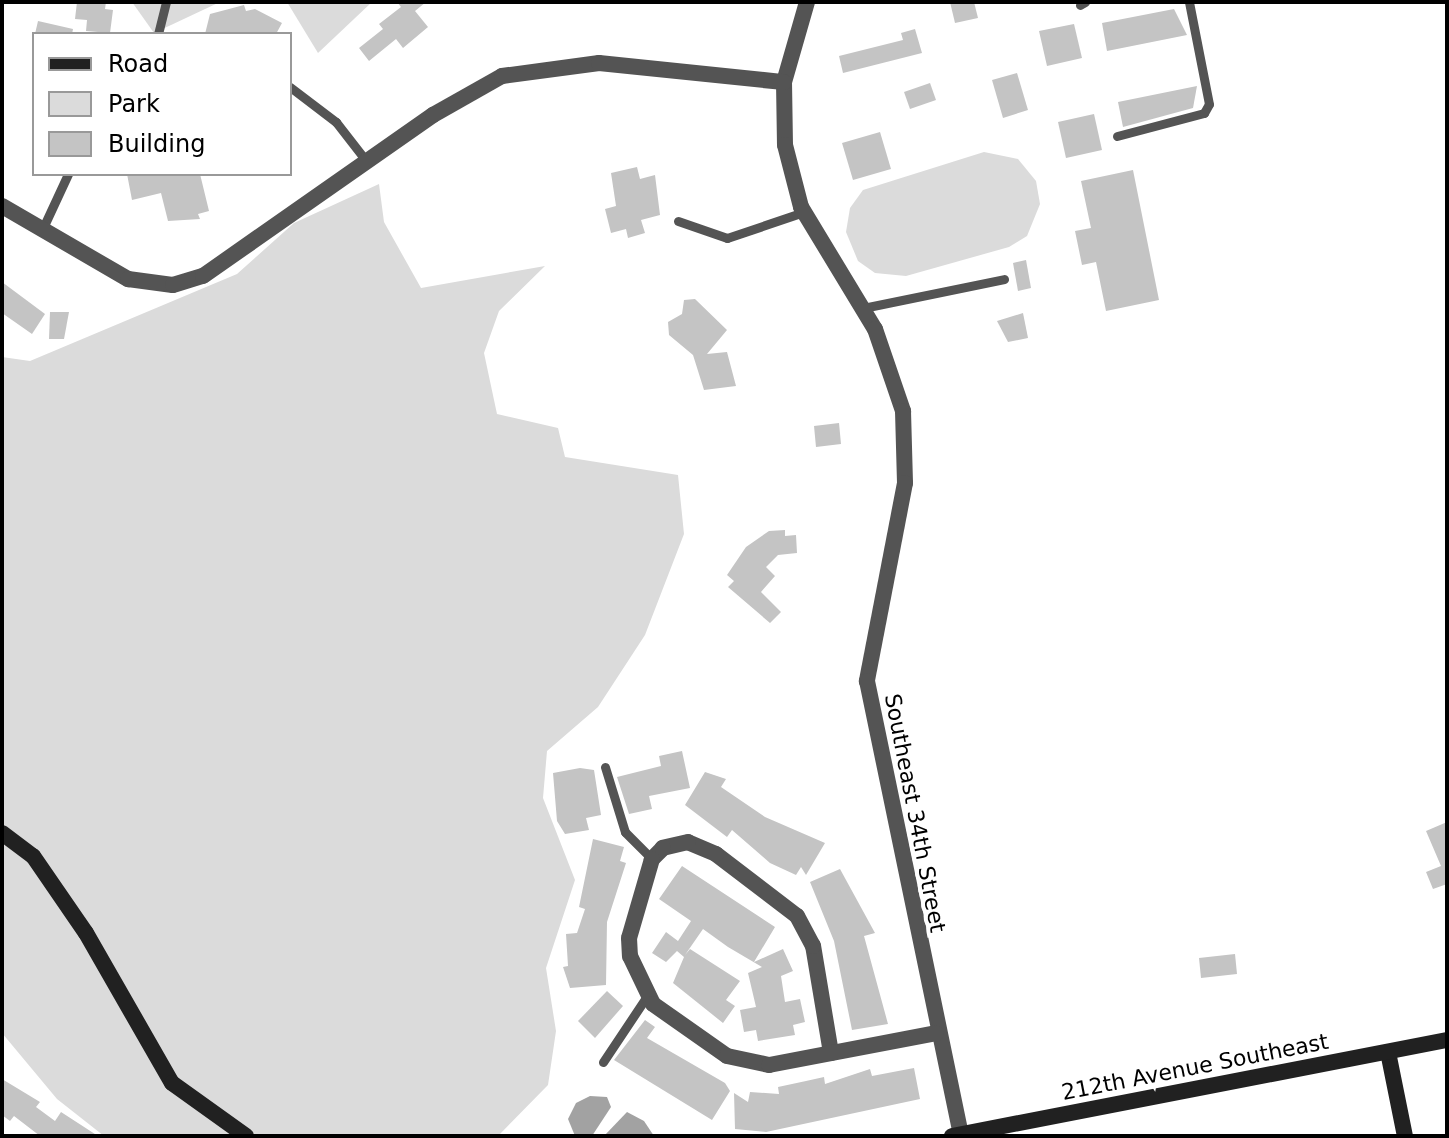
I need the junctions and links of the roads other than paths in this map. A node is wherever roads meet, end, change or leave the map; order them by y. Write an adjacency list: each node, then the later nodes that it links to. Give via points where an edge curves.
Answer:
1 (166, 2): 4 (lane)
2 (807, 2): 5 (street, Southeast 34th Street)
3 (1189, 2): 7 (lane, via 1209,104 1204,113)
4 (158, 32)
5 (784, 82): 8 (street, via 599,63 522,70 480,86); 11 (street, Southeast 34th Street, via 785,145)
6 (292, 89): 8 (lane, via 336,122)
7 (1117, 136)
8 (367, 162): 13 (street, via 187,282 160,286 128,279)
9 (67, 176): 13 (lane)
10 (2, 206): 13 (street)
11 (804, 212): 12 (lane, via 727,238); 15 (street, Southeast 34th Street)
12 (678, 221)
13 (42, 230)
14 (1004, 279): 15 (lane)
15 (863, 308): 20 (street, Southeast 34th Street, via 898,386 906,445 868,691)
16 (605, 767): 18 (lane, via 625,832)
17 (2, 833): 26 (street, via 33,856 86,933 172,1083)
18 (652, 859): 19 (street, via 629,938); 23 (street, via 674,843 700,846 797,916 813,946)
19 (647, 996): 23 (street, via 740,1062 769,1065); 24 (lane)
20 (936, 1033): 23 (street); 25 (street, Southeast 34th Street)
21 (1447, 1040): 22 (street, 212th Avenue Southeast)
22 (1388, 1052): 25 (street, 212th Avenue Southeast); 27 (street)
23 (831, 1053)
24 (603, 1062)
25 (958, 1135)
26 (246, 1136)
27 (1405, 1136)

